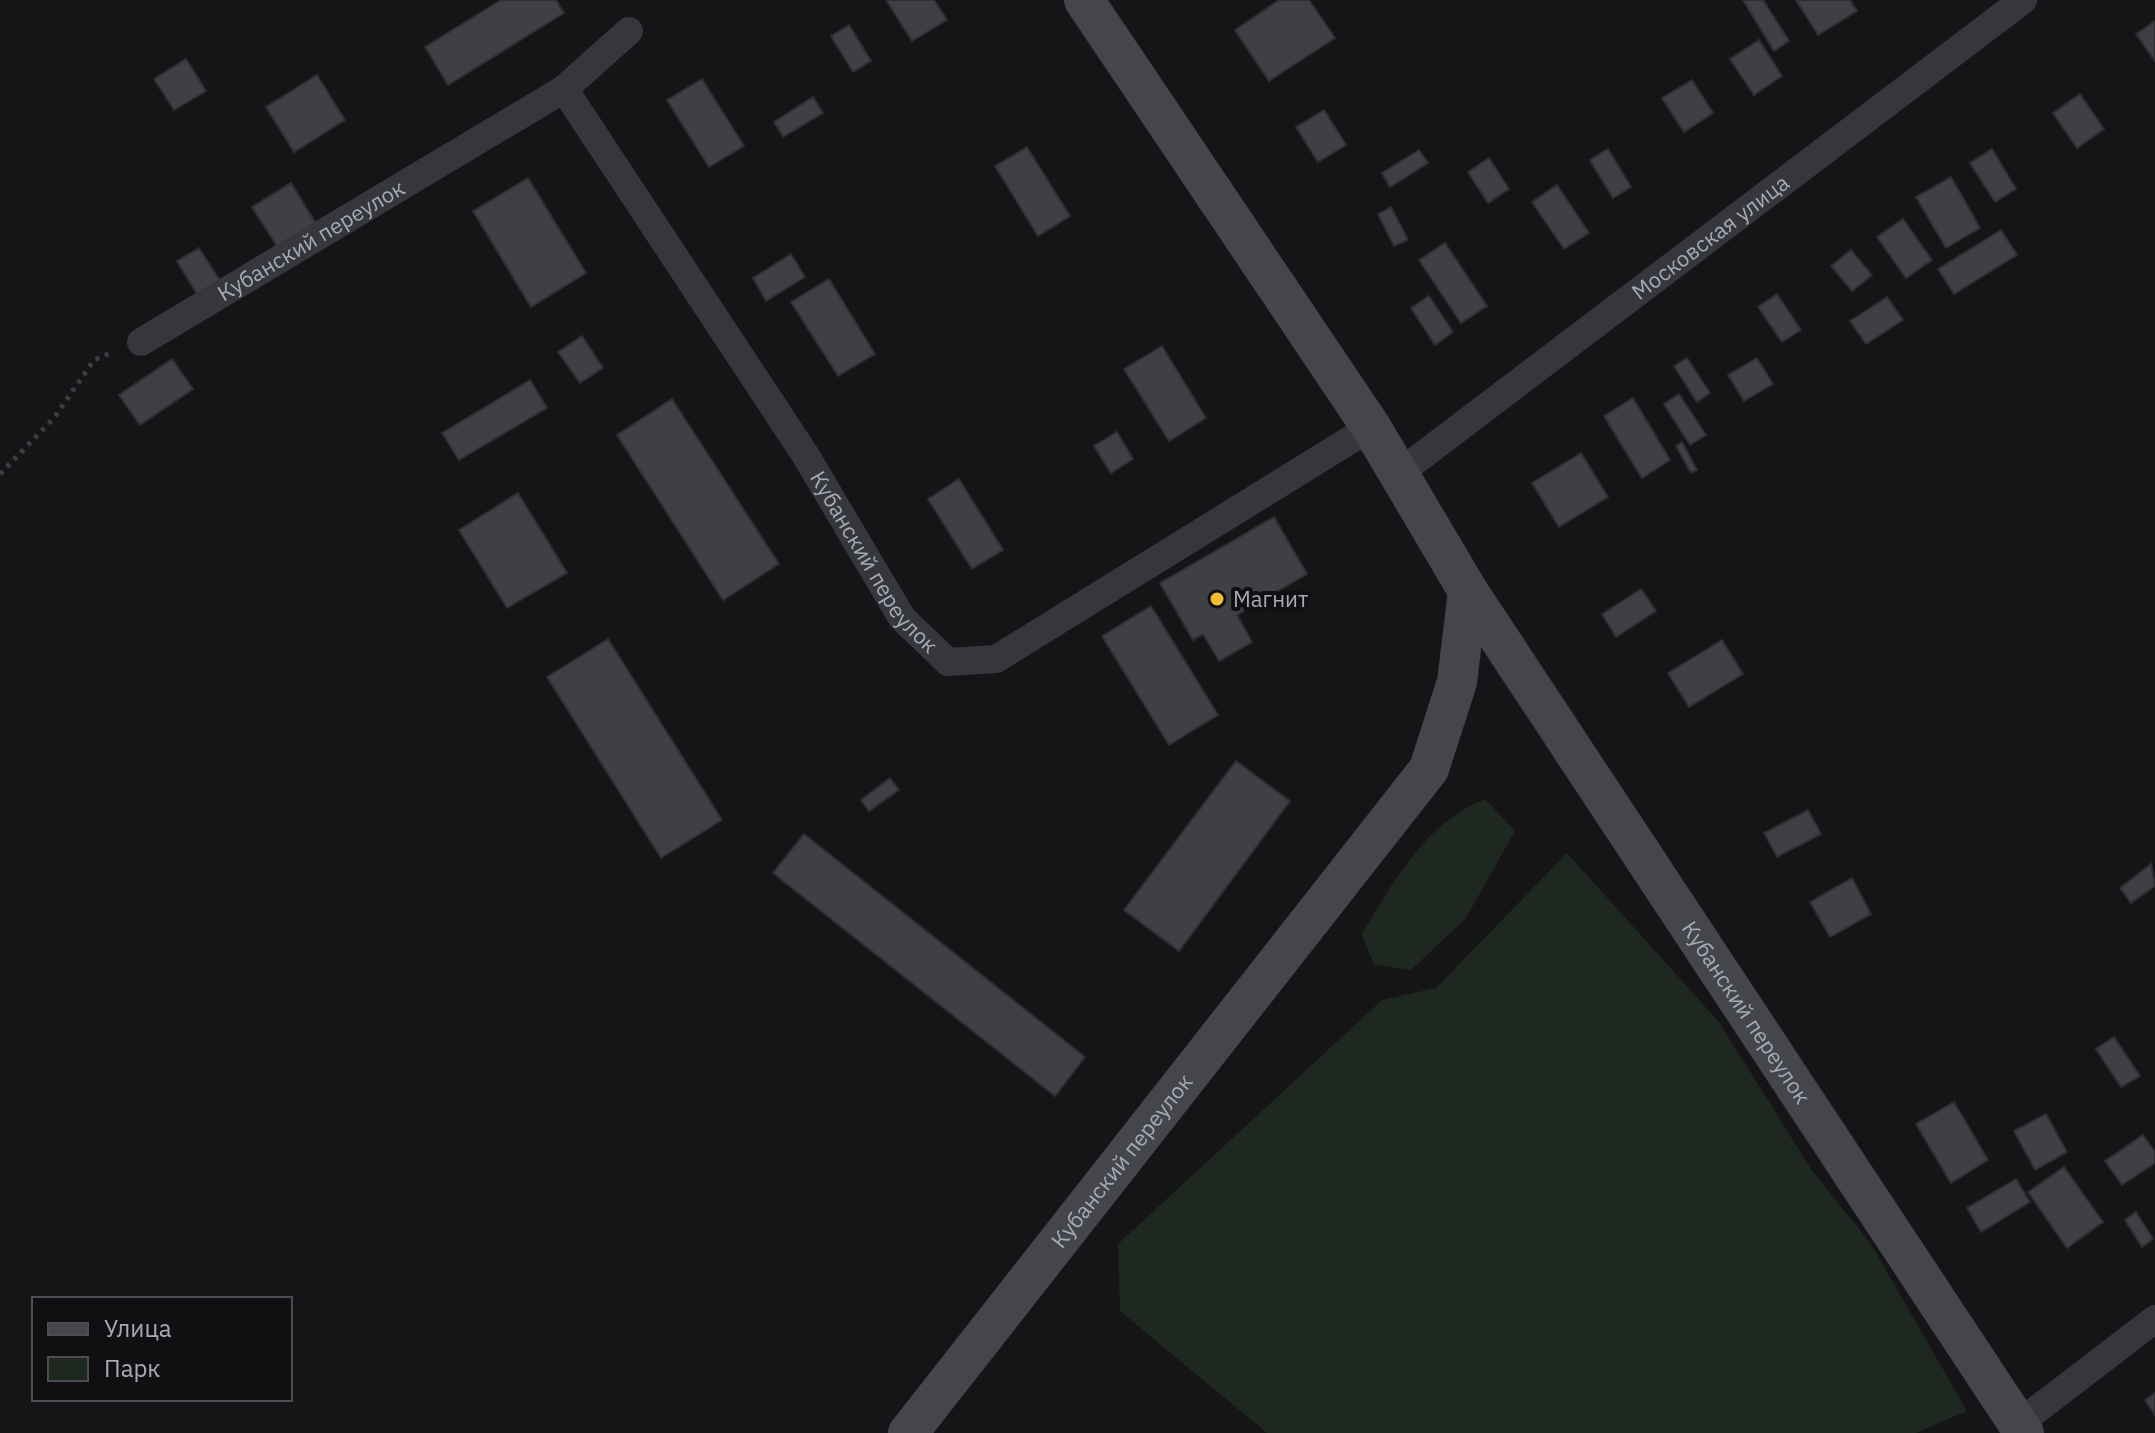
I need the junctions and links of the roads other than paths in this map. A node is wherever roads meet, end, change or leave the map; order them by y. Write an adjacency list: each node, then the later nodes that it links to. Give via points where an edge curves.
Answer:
1 (1084, 0): 6 (street, Кубанский переулок)
2 (2023, 0): 7 (street, Московская улица)
3 (629, 31): 4 (street, Кубанский переулок)
4 (564, 89): 5 (street, Кубанский переулок); 6 (street, Кубанский переулок, via 806,456 902,618 948,662 996,659)
5 (141, 342)
6 (1371, 427): 7 (street, Кубанский переулок)
7 (1398, 474): 8 (street, Кубанский переулок)
8 (1468, 591): 10 (street, Кубанский переулок); 11 (street, Кубанский переулок, via 1457,682 1429,769)
9 (2155, 1319): 10 (street)
10 (2021, 1428)
11 (908, 1433)

